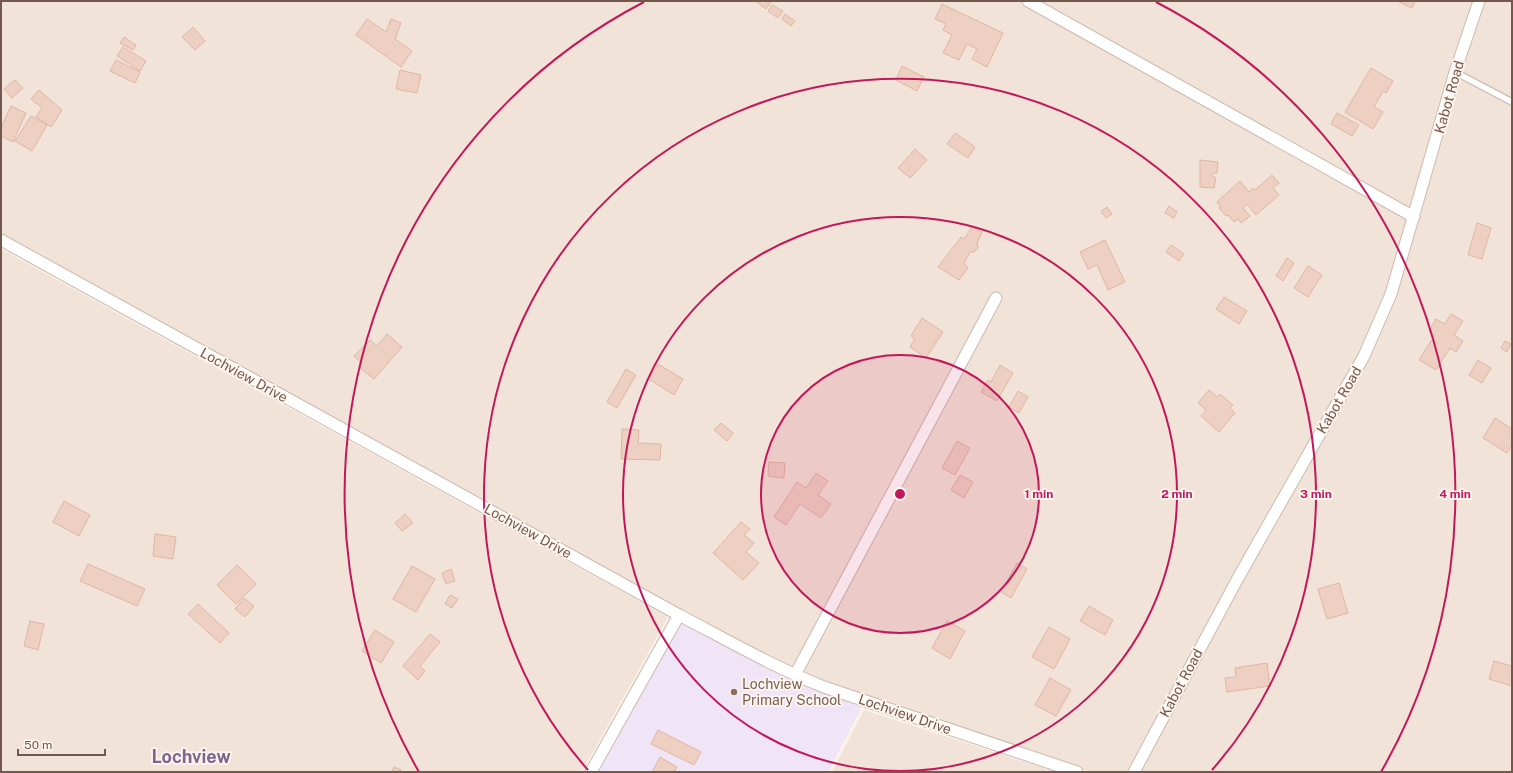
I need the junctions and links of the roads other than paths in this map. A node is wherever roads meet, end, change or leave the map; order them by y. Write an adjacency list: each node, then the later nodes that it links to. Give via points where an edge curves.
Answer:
1 (1028, 1): 5 (street)
2 (1479, 1): 3 (street, Kabot Road)
3 (1455, 72): 4 (lane); 5 (street, Kabot Road)
4 (1512, 102)
5 (1414, 217): 12 (street, Kabot Road, via 1391,294 1364,356 1238,578)
6 (1, 240): 8 (street, Lochview Drive)
7 (996, 298): 9 (street)
8 (679, 615): 9 (street, Lochview Drive); 10 (street)
9 (794, 675): 11 (street, Lochview Drive)
10 (591, 772)
11 (1077, 772)
12 (1134, 772)

